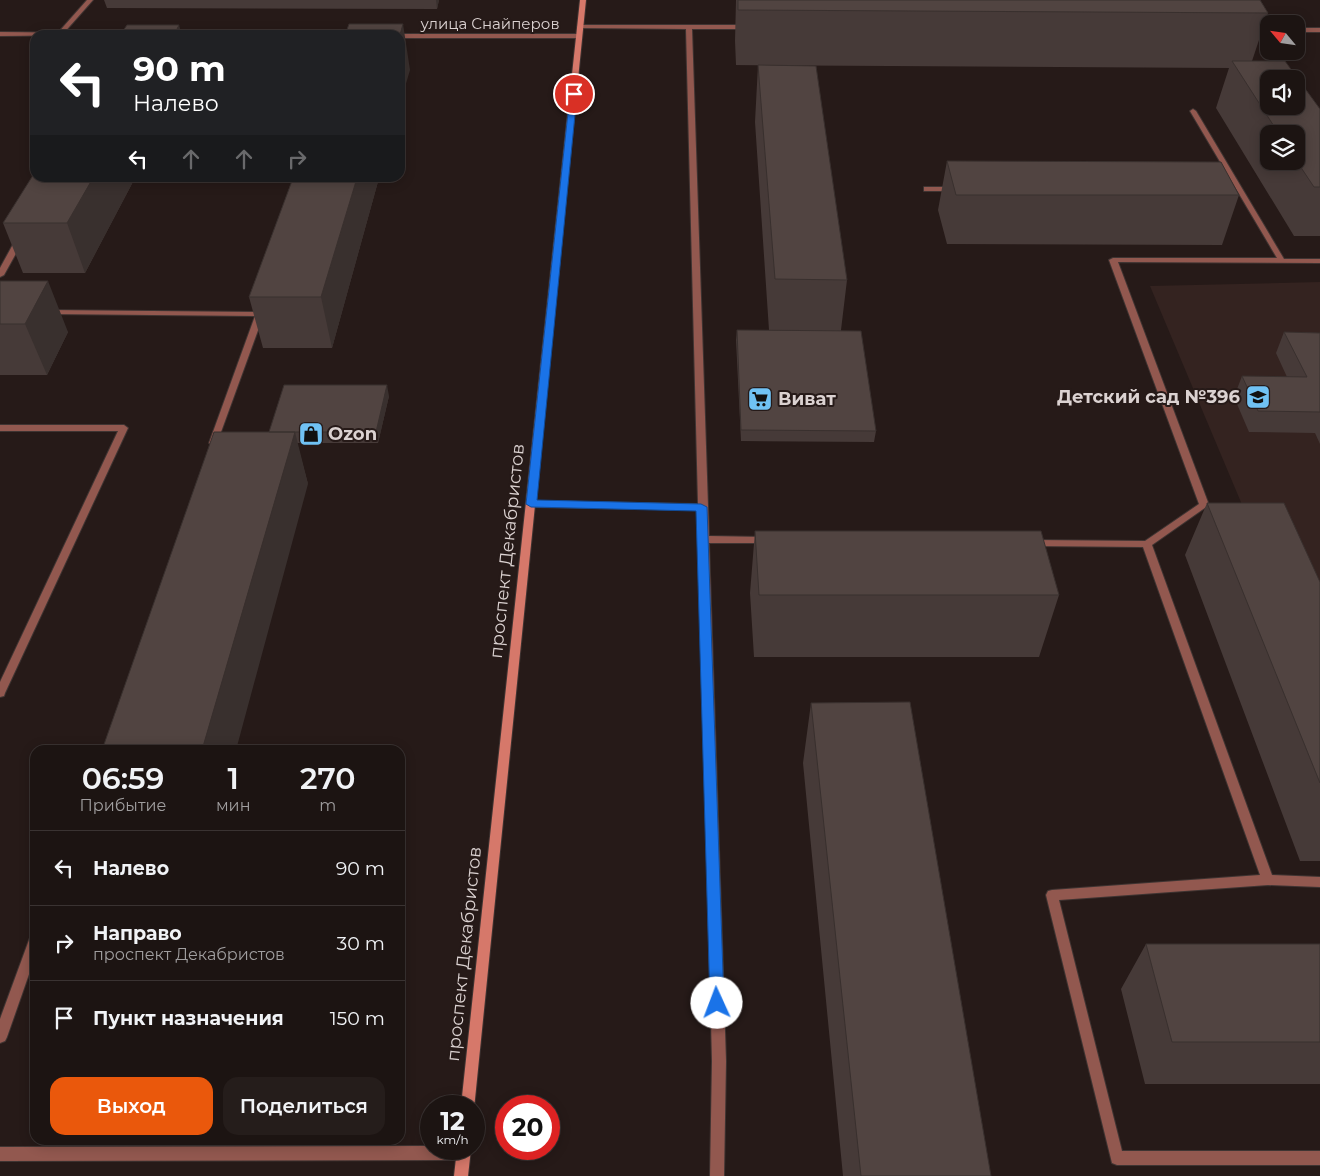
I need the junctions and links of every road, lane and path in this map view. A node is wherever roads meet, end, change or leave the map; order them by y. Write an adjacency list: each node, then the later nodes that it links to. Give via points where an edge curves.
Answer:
1 (90, 0): 5 (street)
2 (583, 0): 10 (main road, проспект Декабристов)
3 (689, 27): 4 (street, улица Снайперов); 10 (street, улица Снайперов); 27 (street)
4 (758, 28)
5 (63, 30)
6 (1239, 30): 7 (street)
7 (1260, 30)
8 (1305, 30): 9 (street)
9 (1320, 30)
10 (580, 32): 13 (street, улица Снайперов); 26 (main road, проспект Декабристов)
11 (0, 34): 12 (street)
12 (30, 35)
13 (405, 36)
14 (1192, 111): 17 (street)
15 (966, 188): 18 (street)
16 (1228, 188): 17 (street)
17 (1238, 188): 20 (street)
18 (927, 189)
19 (22, 235): 22 (street)
20 (1282, 261): 21 (street); 31 (street, via 1113,260 1204,505)
21 (1320, 261)
22 (0, 276)
23 (40, 312): 25 (street, via 261,309)
24 (0, 428): 32 (street, via 124,428)
25 (210, 454)
26 (531, 504): 27 (street); 37 (main road, проспект Декабристов)
27 (701, 507): 28 (street)
28 (703, 539): 29 (street); 43 (street, via 719,1062)
29 (772, 540)
30 (1018, 543): 31 (street)
31 (1147, 544): 33 (street)
32 (0, 693)
33 (1268, 880): 34 (street); 40 (street, via 1052,896 1117,1158)
34 (1320, 882)
35 (30, 954): 36 (street)
36 (0, 1037)
37 (469, 1095)
38 (420, 1151): 39 (street)
39 (0, 1154)
40 (1320, 1158)
41 (463, 1160): 42 (main road)
42 (461, 1176)
43 (717, 1176)

